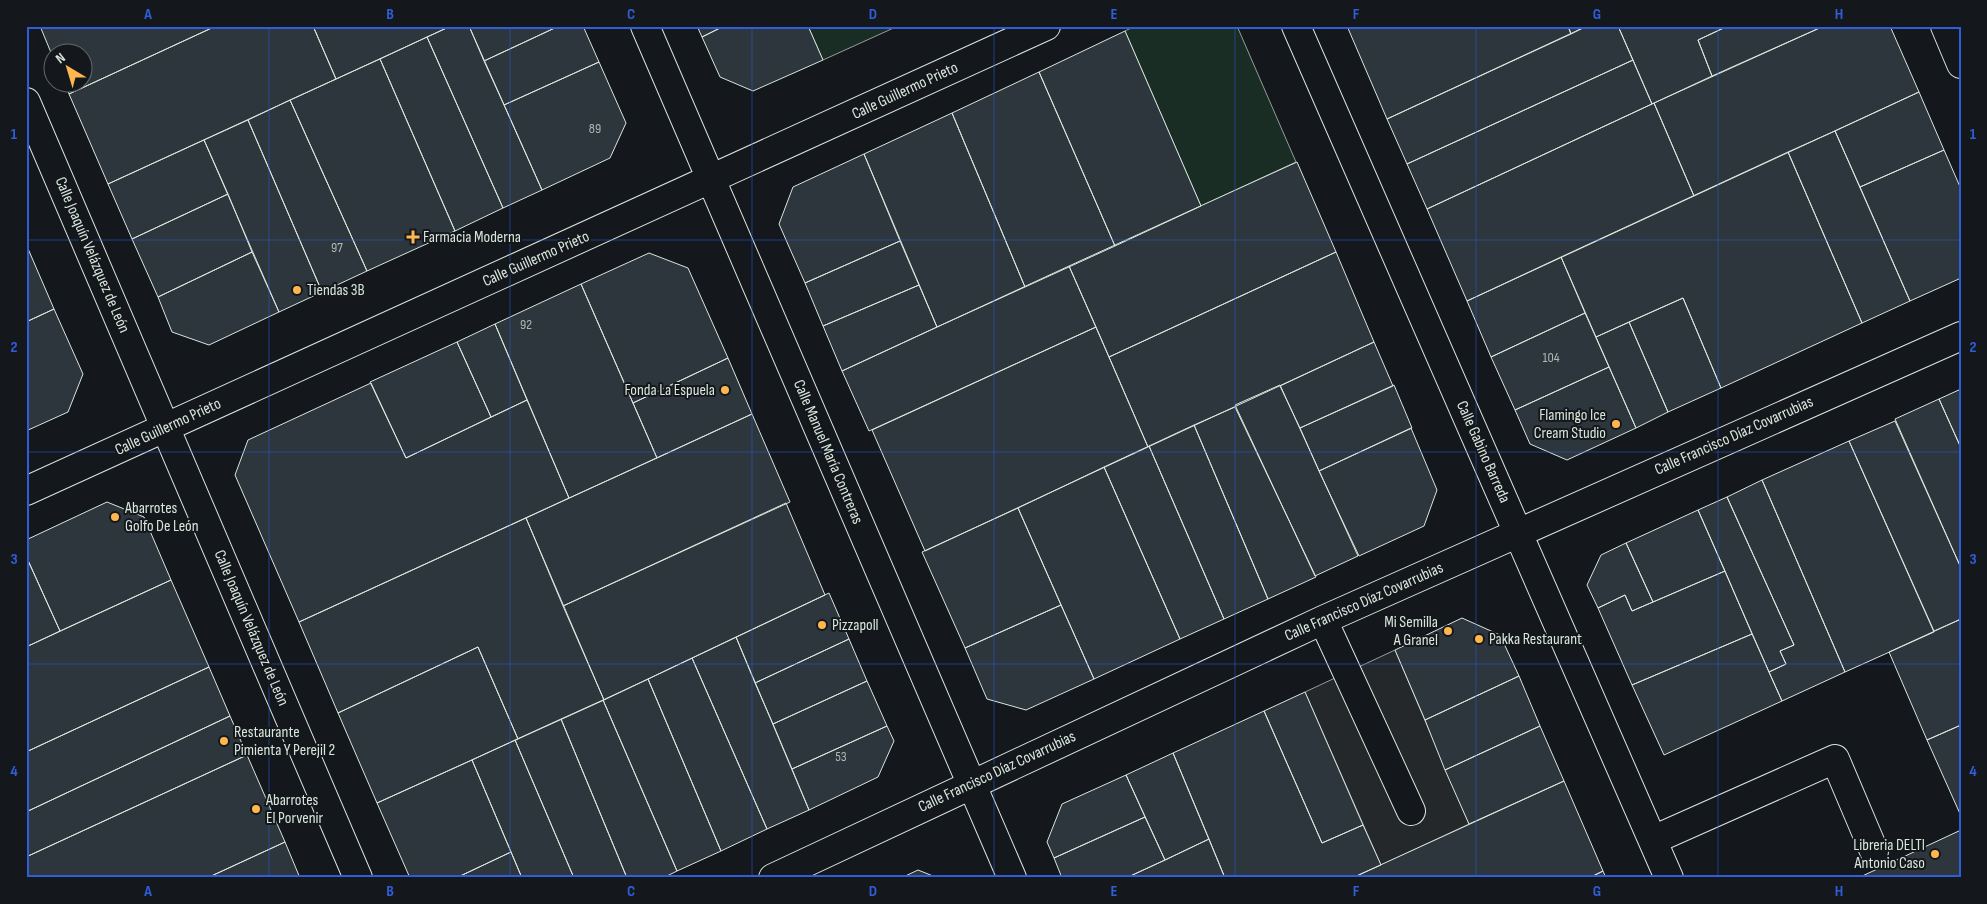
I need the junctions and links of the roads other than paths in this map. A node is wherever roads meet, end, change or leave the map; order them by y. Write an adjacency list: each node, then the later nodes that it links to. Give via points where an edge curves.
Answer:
1 (645, 26): 7 (street, Calle Manuel María Contreras)
2 (1046, 26): 7 (street, Calle Guillermo Prieto)
3 (1296, 26): 11 (street, Calle Gabino Barreda)
4 (1944, 26): 5 (street)
5 (1961, 64)
6 (26, 102): 9 (street, Calle Joaquín Velázquez de León)
7 (712, 180): 9 (street, Calle Guillermo Prieto); 13 (street, Calle Manuel María Contreras)
8 (1961, 336): 11 (street, Calle Francisco Díaz Covarrubias)
9 (166, 428): 10 (street, Calle Guillermo Prieto); 17 (street, Calle Joaquín Velázquez de León)
10 (26, 492)
11 (1518, 532): 12 (street, Calle Francisco Díaz Covarrubias); 15 (street, Calle Gabino Barreda)
12 (1323, 620): 13 (street, Calle Francisco Díaz Covarrubias); 14 (street)
13 (970, 784): 18 (street, Calle Francisco Díaz Covarrubias); 19 (street, Calle Manuel María Contreras)
14 (1411, 811)
15 (1653, 840): 16 (street, via 1835,759); 20 (street, Calle Gabino Barreda)
16 (1874, 851)
17 (358, 878)
18 (773, 878)
19 (1012, 878)
20 (1669, 878)

